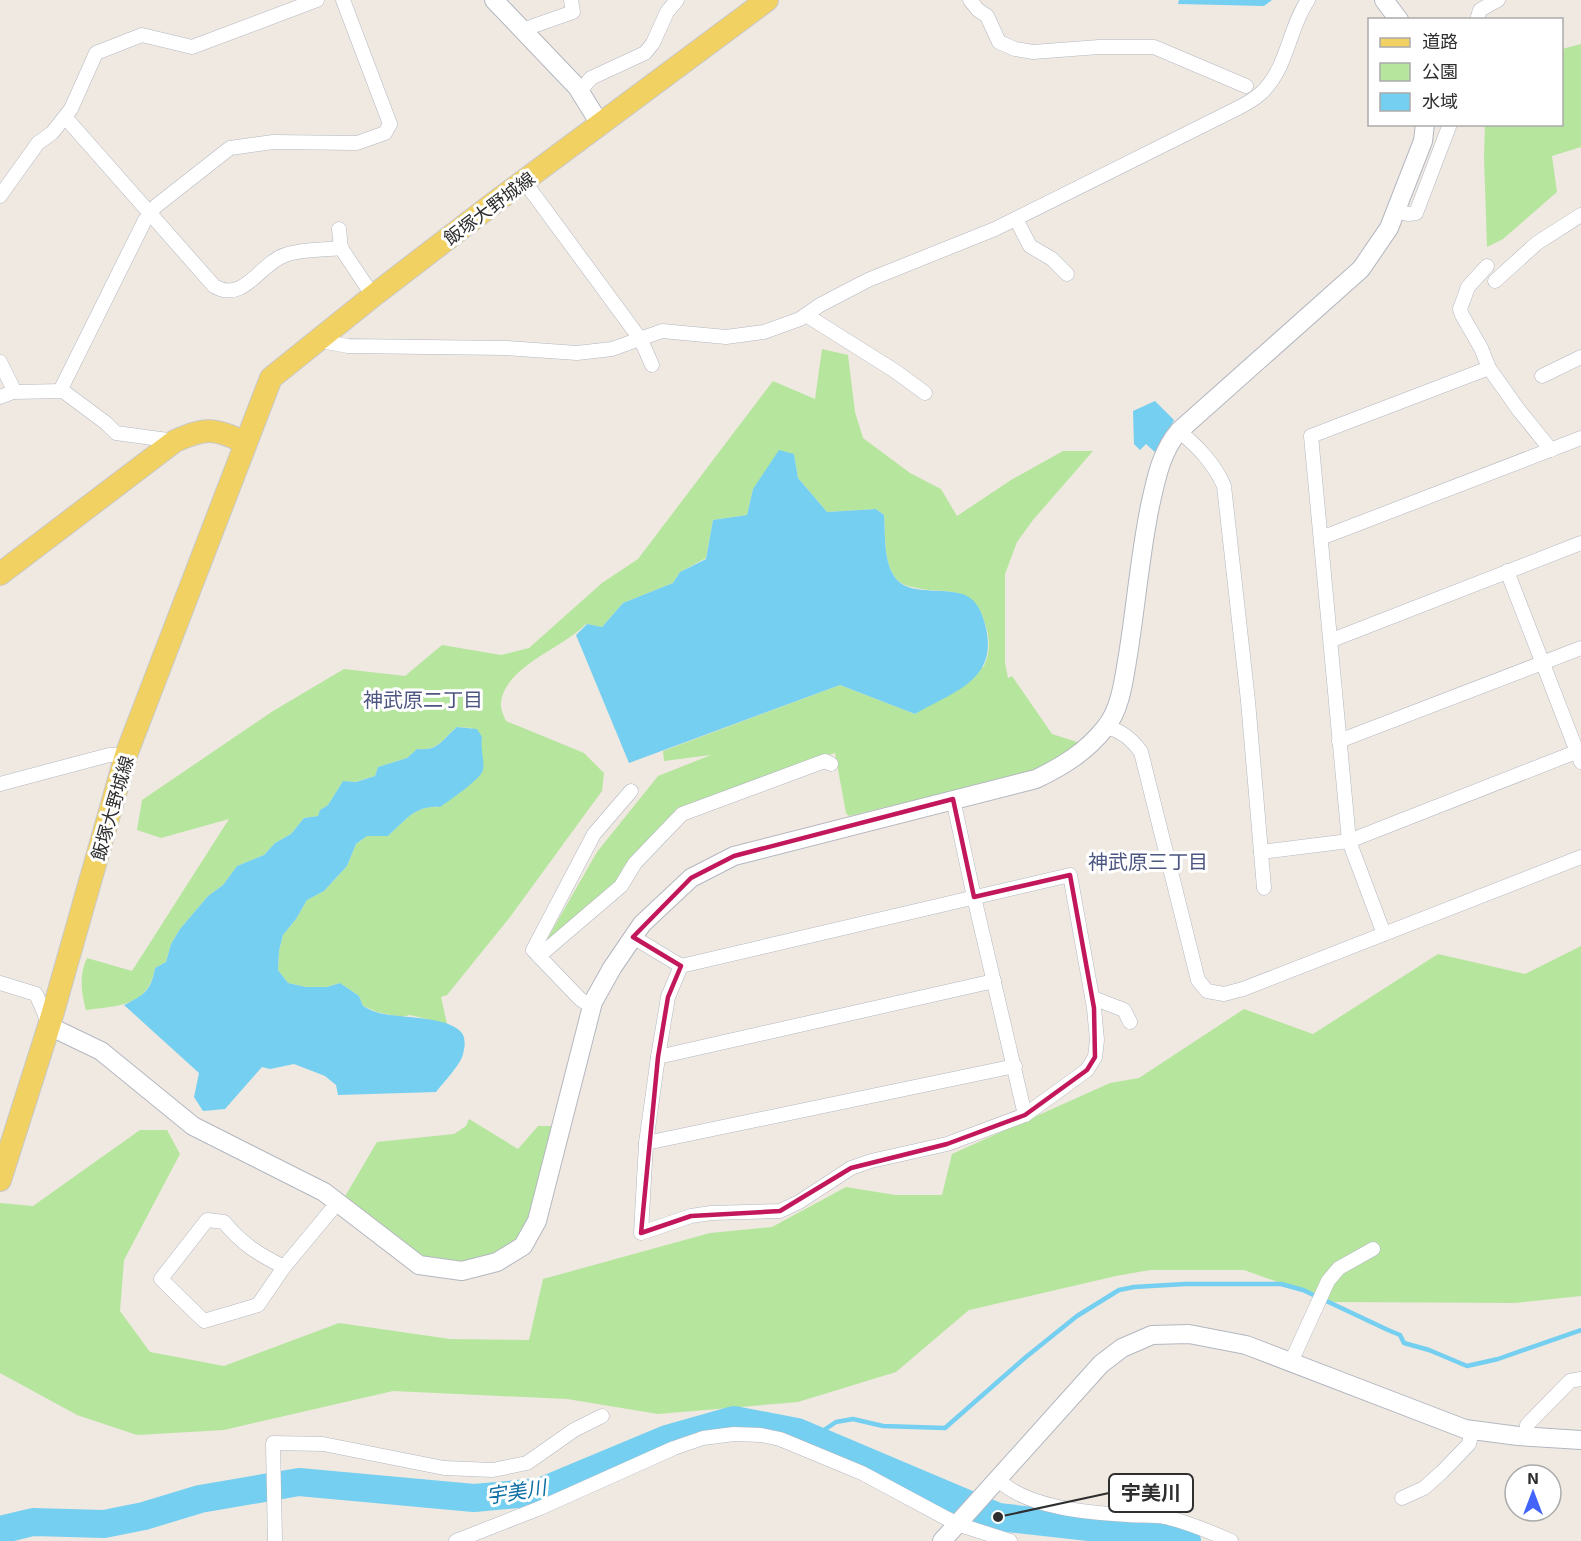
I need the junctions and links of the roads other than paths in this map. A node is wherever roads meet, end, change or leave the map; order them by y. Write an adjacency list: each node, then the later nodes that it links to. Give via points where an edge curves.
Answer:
1 (317, 0): 16 (street, via 192,47 142,35 106,48 96,53)
2 (343, 0): 23 (street, via 390,124 385,133 357,143 273,142 230,148)
3 (494, 0): 13 (street)
4 (571, 0): 13 (street, via 573,12)
5 (677, 0): 15 (street, via 645,53 591,78)
6 (970, 0): 14 (street, via 987,16 999,42 1015,49 1033,52 1154,47)
7 (1308, 0): 25 (street, via 1299,13 1273,80 1259,95)
8 (1384, 0): 11 (street)
9 (1498, 0): 12 (street, via 1480,10)
10 (760, 2): 17 (main road, 飯塚大野城線)
11 (1398, 18)
12 (1478, 18)
13 (522, 30): 15 (street)
14 (1246, 86)
15 (580, 91): 17 (street)
16 (65, 117): 21 (street, via 38,143); 23 (street)
17 (600, 124): 20 (main road, 飯塚大野城線)
18 (1425, 126): 22 (street, via 1423,141)
19 (1449, 126): 22 (street, via 1416,213)
20 (524, 181): 31 (main road, 飯塚大野城線); 33 (street)
21 (0, 196)
22 (1396, 211): 43 (street, via 1379,246 1361,269)
23 (150, 213): 27 (street, via 222,291 238,290 282,255); 40 (street)
24 (1581, 215): 30 (street, via 1537,243)
25 (1016, 219): 29 (street, via 1030,246); 32 (street, via 868,280)
26 (339, 229): 27 (street)
27 (341, 248): 31 (street)
28 (1487, 266): 38 (street, via 1468,287 1460,309)
29 (1067, 274)
30 (1495, 281)
31 (373, 296): 34 (main road, 飯塚大野城線)
32 (806, 315): 33 (street, via 764,332 726,338 662,332); 41 (street)
33 (641, 339): 34 (street, via 612,349 577,353 348,346); 37 (street)
34 (316, 340): 46 (main road, 飯塚大野城線, via 271,378)
35 (1581, 357): 39 (street)
36 (0, 362): 42 (street, via 12,387)
37 (652, 365)
38 (1490, 368): 47 (street); 48 (street, via 1311,436)
39 (1542, 376)
40 (60, 391): 42 (street); 45 (street, via 116,433)
41 (925, 393)
42 (6, 395)
43 (1179, 431): 55 (street, via 1168,444 1156,477 1121,692); 64 (street, via 1216,468 1224,486)
44 (1581, 438): 47 (street)
45 (175, 441): 46 (main road, via 197,431 224,432); 51 (main road)
46 (245, 443): 58 (main road, 飯塚大野城線)
47 (1551, 450): 48 (street)
48 (1321, 538): 52 (street)
49 (1581, 543): 50 (street)
50 (1507, 571): 52 (street); 54 (street)
51 (0, 574)
52 (1332, 640): 56 (street)
53 (1581, 648): 54 (street)
54 (1542, 663): 56 (street); 57 (street)
55 (1107, 727): 62 (street, via 1084,751 1036,779); 68 (street, via 1133,741 1141,752 1198,980 1207,992 1224,994 1243,989)
56 (1339, 741): 63 (street)
57 (1580, 754): 63 (street)
58 (126, 755): 60 (street, via 109,755); 77 (main road, 飯塚大野城線)
59 (831, 764): 70 (street, via 825,761 682,813 635,863 621,886)
60 (0, 784)
61 (631, 791): 70 (street, via 581,857 533,951)
62 (953, 799): 67 (street); 69 (street, via 734,856 691,878)
63 (1349, 841): 64 (street); 68 (street)
64 (1262, 852): 66 (street)
65 (1581, 857): 68 (street)
66 (1264, 888)
67 (974, 897): 71 (street); 72 (street); 74 (street, via 1077,873)
68 (1384, 934)
69 (633, 937): 71 (street); 75 (street)
70 (539, 956): 75 (street)
71 (681, 966): 78 (street, via 668,997)
72 (994, 981): 78 (street); 79 (street)
73 (0, 983): 77 (street, via 36,994)
74 (1093, 998): 76 (street, via 1124,1010); 80 (street, via 1095,1057 1087,1070)
75 (592, 1007): 83 (street, via 537,1221 523,1246 497,1262 462,1271 419,1265)
76 (1130, 1022)
77 (50, 1026): 82 (main road, 飯塚大野城線); 83 (street, via 101,1051 194,1126 324,1191)
78 (658, 1057): 81 (street)
79 (1015, 1066): 80 (street); 81 (street)
80 (1025, 1115): 81 (street, via 947,1144 851,1168 780,1211 711,1212 641,1233)
81 (646, 1143)
82 (0, 1180)
83 (338, 1202): 85 (street)
84 (1373, 1249): 86 (street, via 1339,1268 1328,1281)
85 (284, 1267): 85 (street, via 256,1253 224,1222 207,1220 161,1280 204,1321 258,1305)
86 (1291, 1362): 89 (street); 92 (street, via 1235,1342 1189,1334 1152,1335 1122,1348 1101,1364)
87 (1581, 1379): 90 (street, via 1570,1381 1527,1425)
88 (602, 1416): 95 (street, via 574,1430 527,1463 493,1470 444,1468 323,1444 273,1443)
89 (1472, 1430): 90 (street); 93 (street, via 1469,1444 1442,1473 1424,1488)
90 (1526, 1436): 91 (street)
91 (1581, 1440)
92 (995, 1481): 94 (street); 99 (street, via 1024,1497 1053,1505 1164,1517)
93 (1402, 1498)
94 (960, 1521): 96 (street, via 862,1473 780,1439 734,1434 703,1438 674,1448); 97 (street); 98 (street)
95 (275, 1541)
96 (456, 1541)
97 (942, 1541)
98 (1010, 1541)
99 (1231, 1541)

